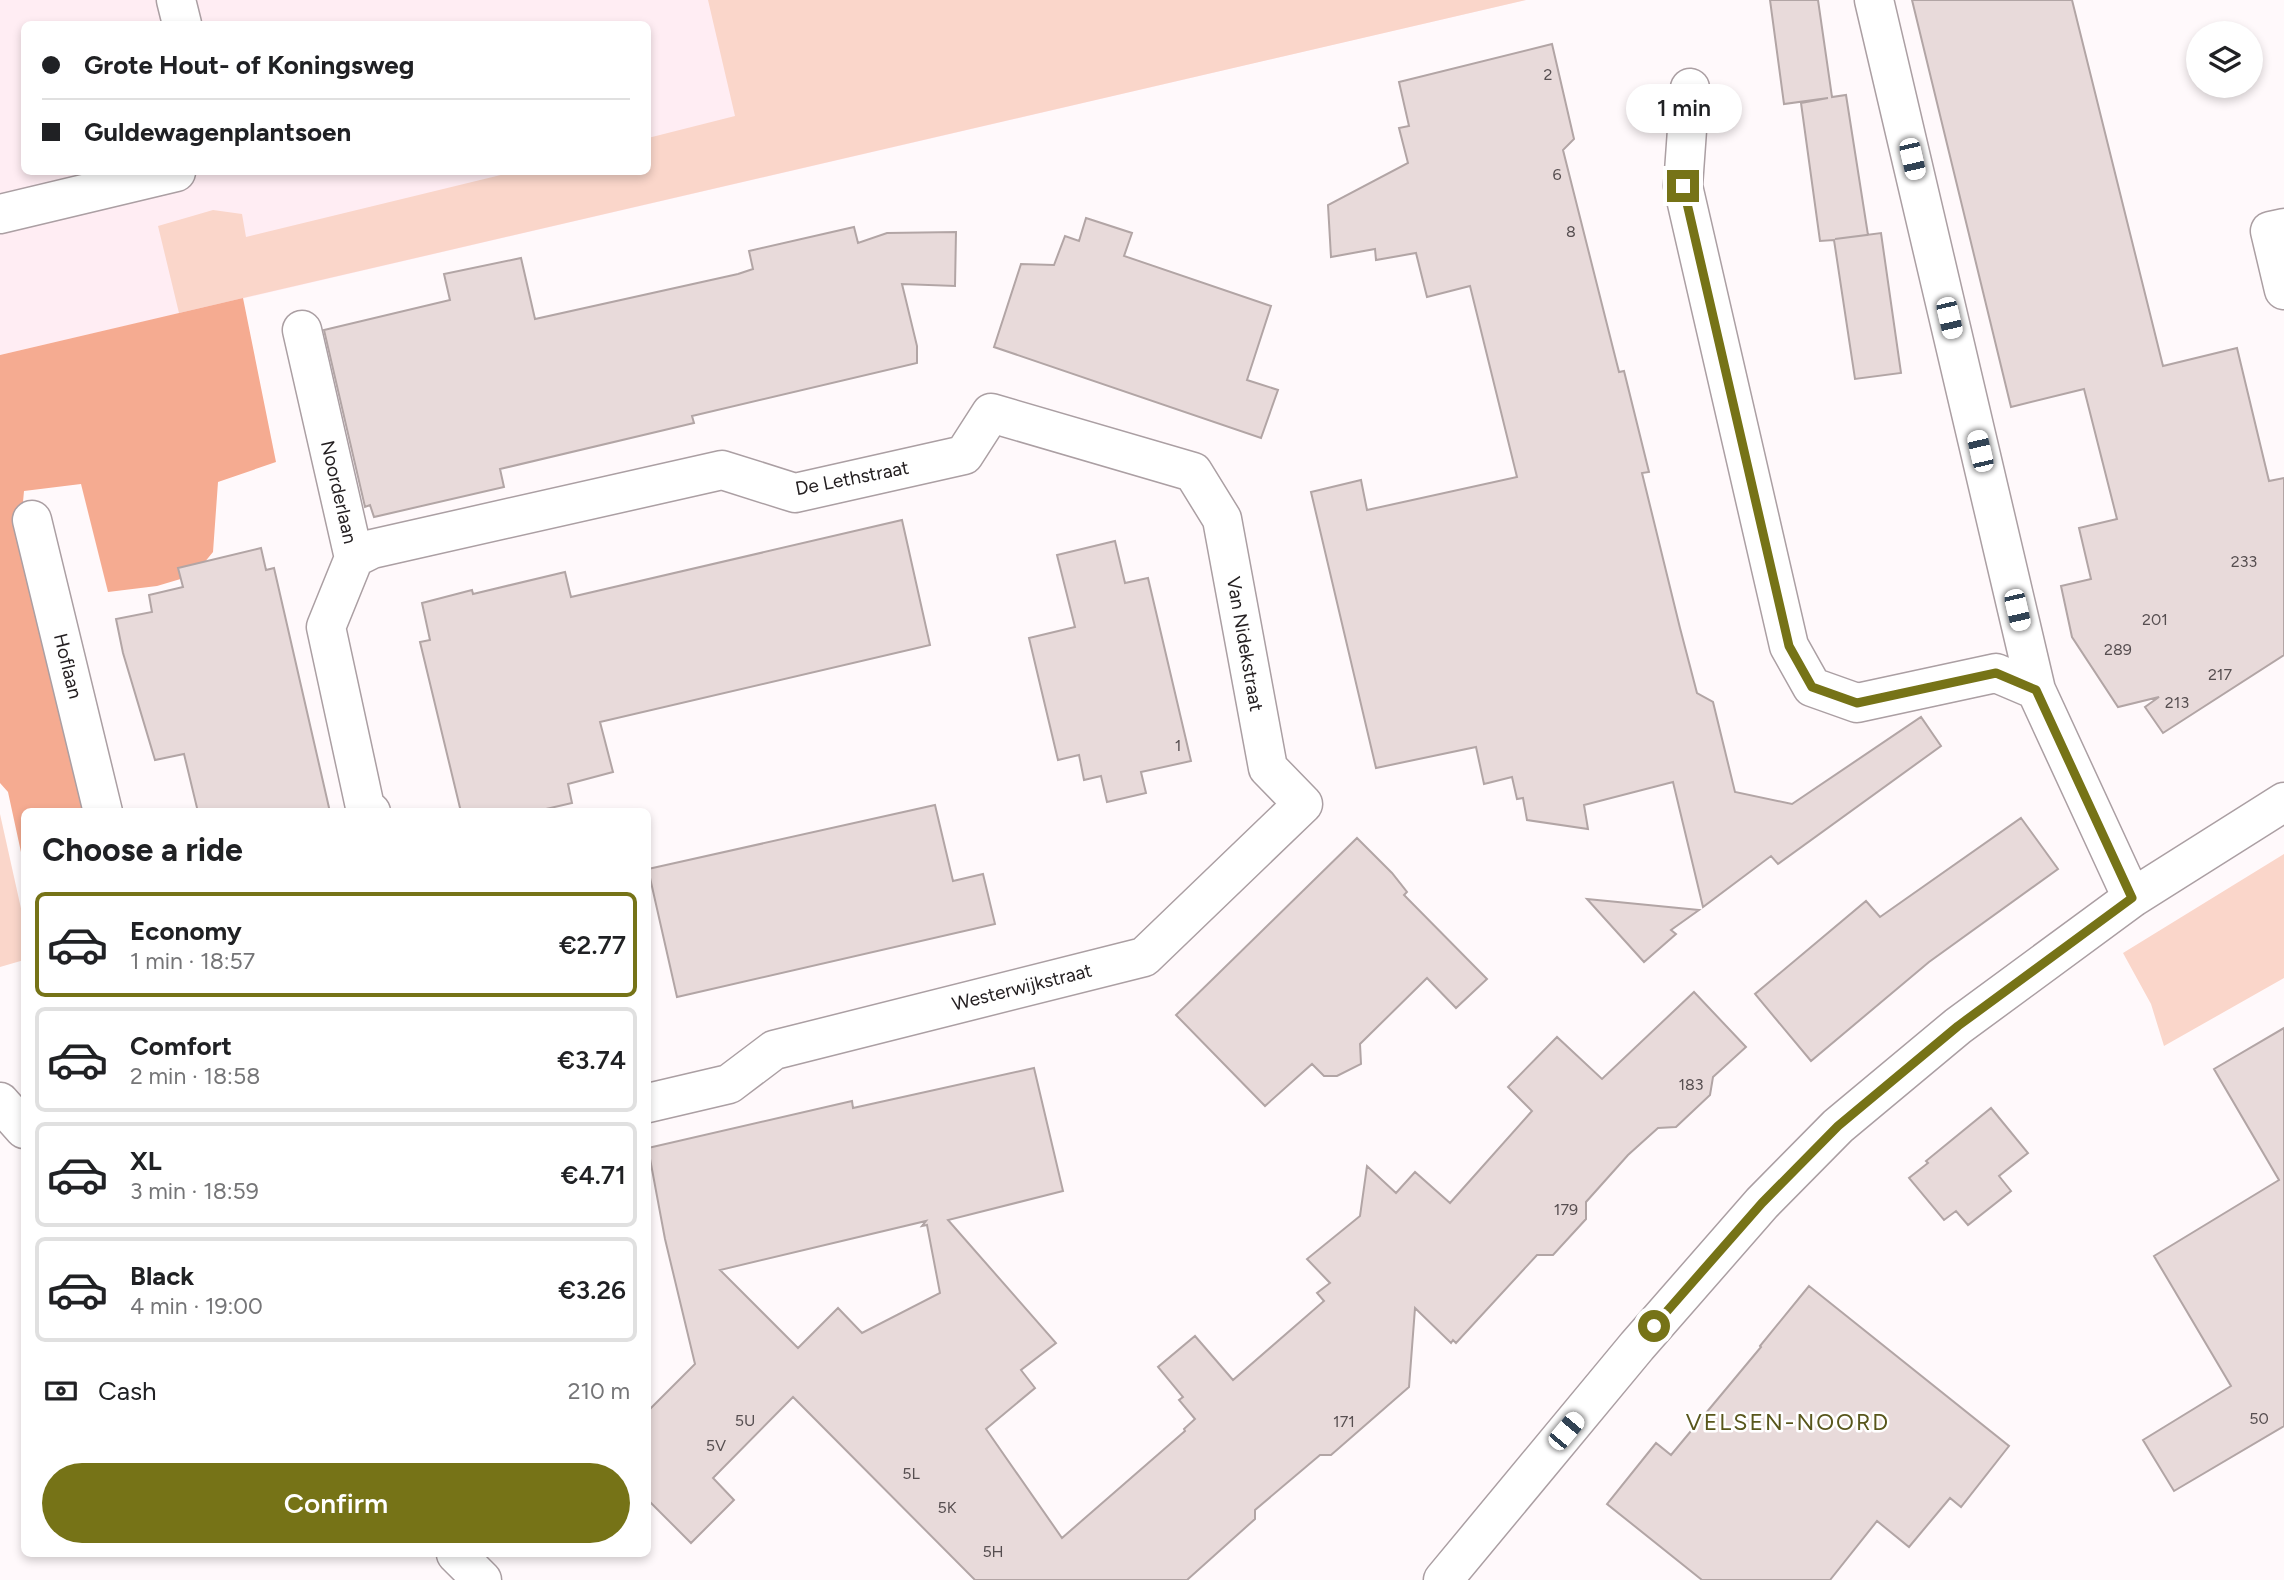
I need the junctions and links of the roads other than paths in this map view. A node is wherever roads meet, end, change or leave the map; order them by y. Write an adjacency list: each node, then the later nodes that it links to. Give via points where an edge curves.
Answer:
1 (176, 0): 3 (street)
2 (1874, 0): 13 (street)
3 (181, 21)
4 (1690, 88): 13 (street, via 1683,186 1789,646 1812,687 1857,703 1996,673)
5 (163, 175): 6 (street)
6 (0, 214)
7 (2284, 228): 8 (street, via 2270,231)
8 (2284, 290)
9 (302, 330): 12 (street, Noorderlaan)
10 (1222, 519): 12 (street, De Lethstraat, via 1193,472 991,413 964,455 912,467 795,493 722,470 372,549); 14 (street, Van Nidekstraat)
11 (32, 520): 16 (street, Hoflaan)
12 (354, 558): 17 (street, Noorderlaan, via 326,627)
13 (2036, 690): 18 (street)
14 (1268, 768): 20 (street, Westerwijkstraat, via 1303,804 1144,957 774,1050 729,1084)
15 (2284, 802): 18 (street)
16 (102, 808)
17 (366, 808)
18 (2132, 898): 24 (street, via 1958,1026 1838,1126 1762,1203 1646,1336)
19 (0, 1102): 21 (street)
20 (651, 1102)
21 (21, 1126)
22 (459, 1557): 23 (street)
23 (482, 1580)
24 (1443, 1580)

